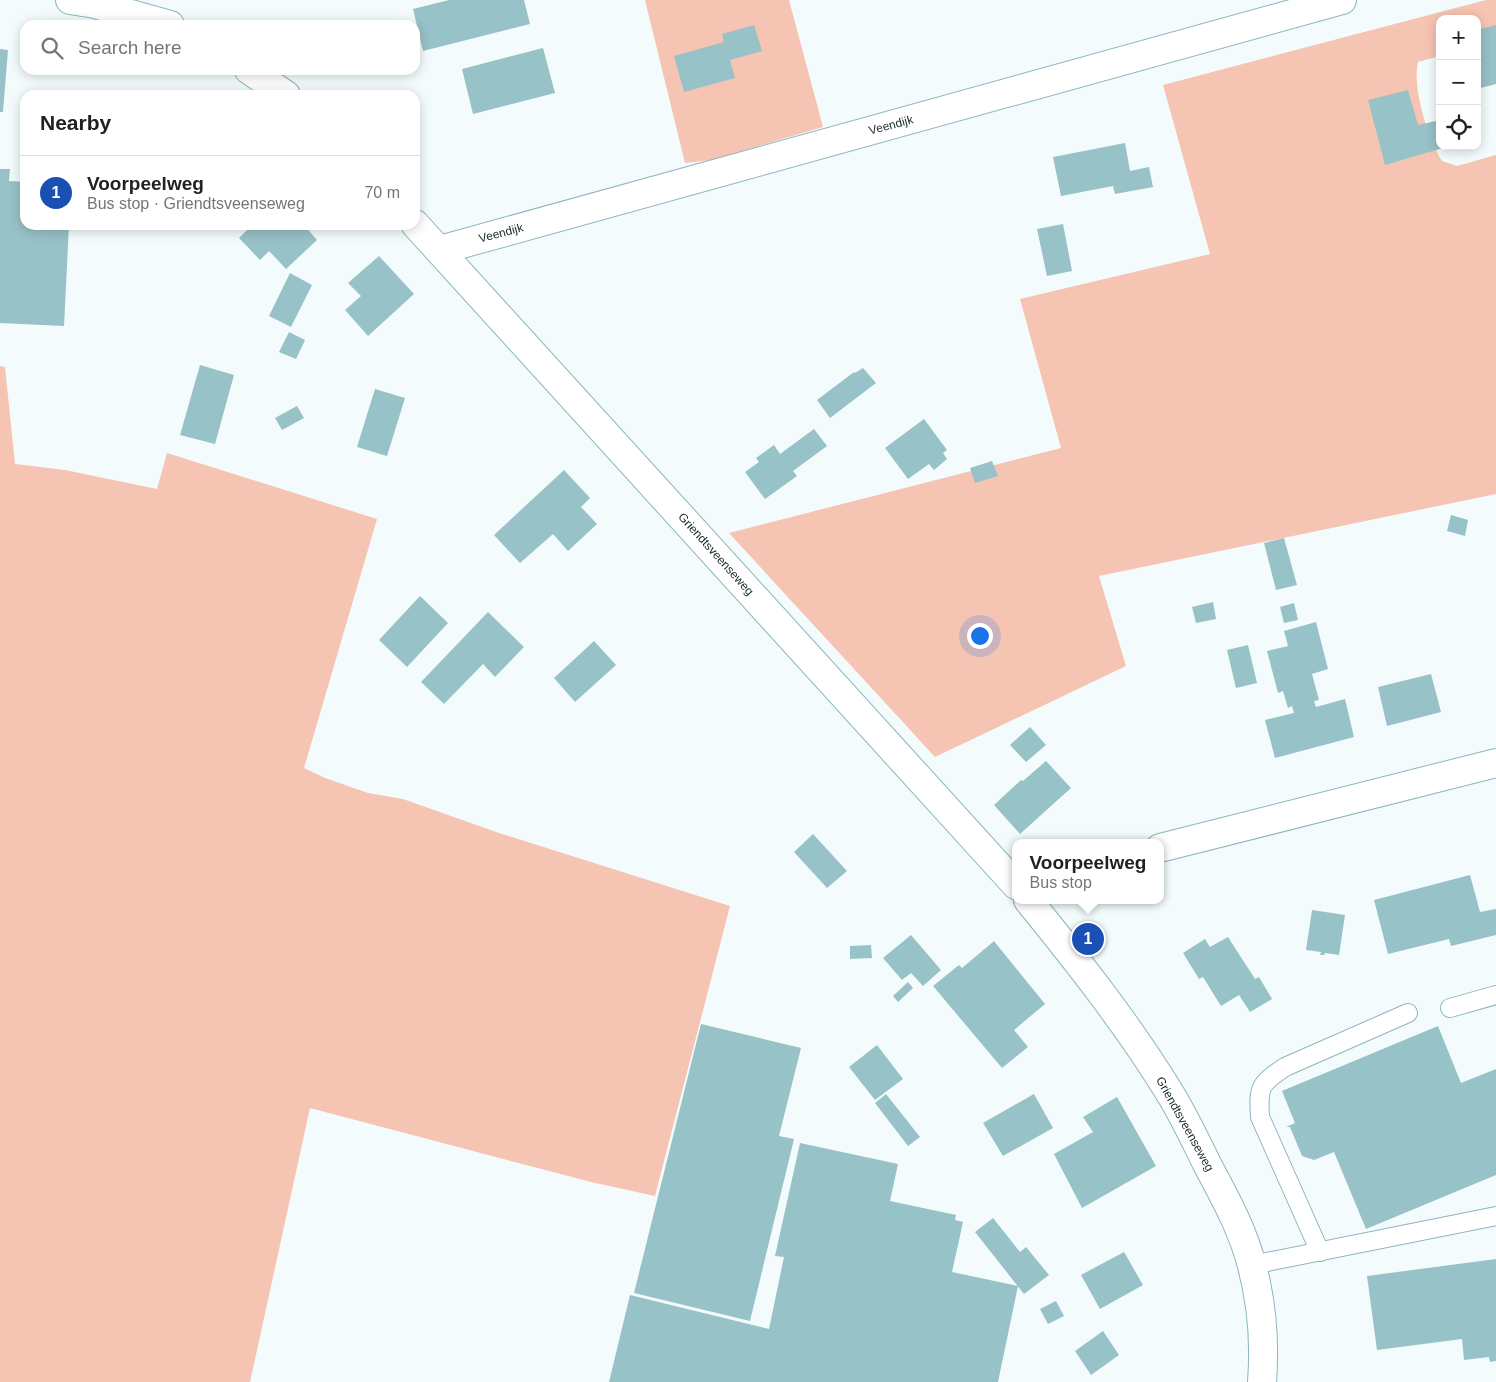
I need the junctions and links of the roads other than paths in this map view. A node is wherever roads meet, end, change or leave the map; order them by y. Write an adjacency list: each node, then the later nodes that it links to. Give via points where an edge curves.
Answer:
1 (1342, 0): 7 (street, Veendijk)
2 (87, 1): 3 (street)
3 (153, 20)
4 (257, 75): 5 (street)
5 (279, 90)
6 (420, 229): 7 (street, Griendtsveenseweg)
7 (440, 250): 10 (street, Griendtsveenseweg)
8 (1496, 763): 9 (street)
9 (1164, 847)
10 (1012, 882)
11 (1031, 904): 17 (street, Griendtsveenseweg, via 1122,1020 1172,1097 1239,1226)
12 (1496, 995): 13 (lane)
13 (1450, 1008)
14 (1408, 1013): 16 (lane, via 1285,1067 1269,1078 1258,1093 1260,1117)
15 (1496, 1216): 16 (lane)
16 (1320, 1252): 17 (lane)
17 (1252, 1265): 18 (street, Griendtsveenseweg, via 1262,1312)
18 (1262, 1382)

